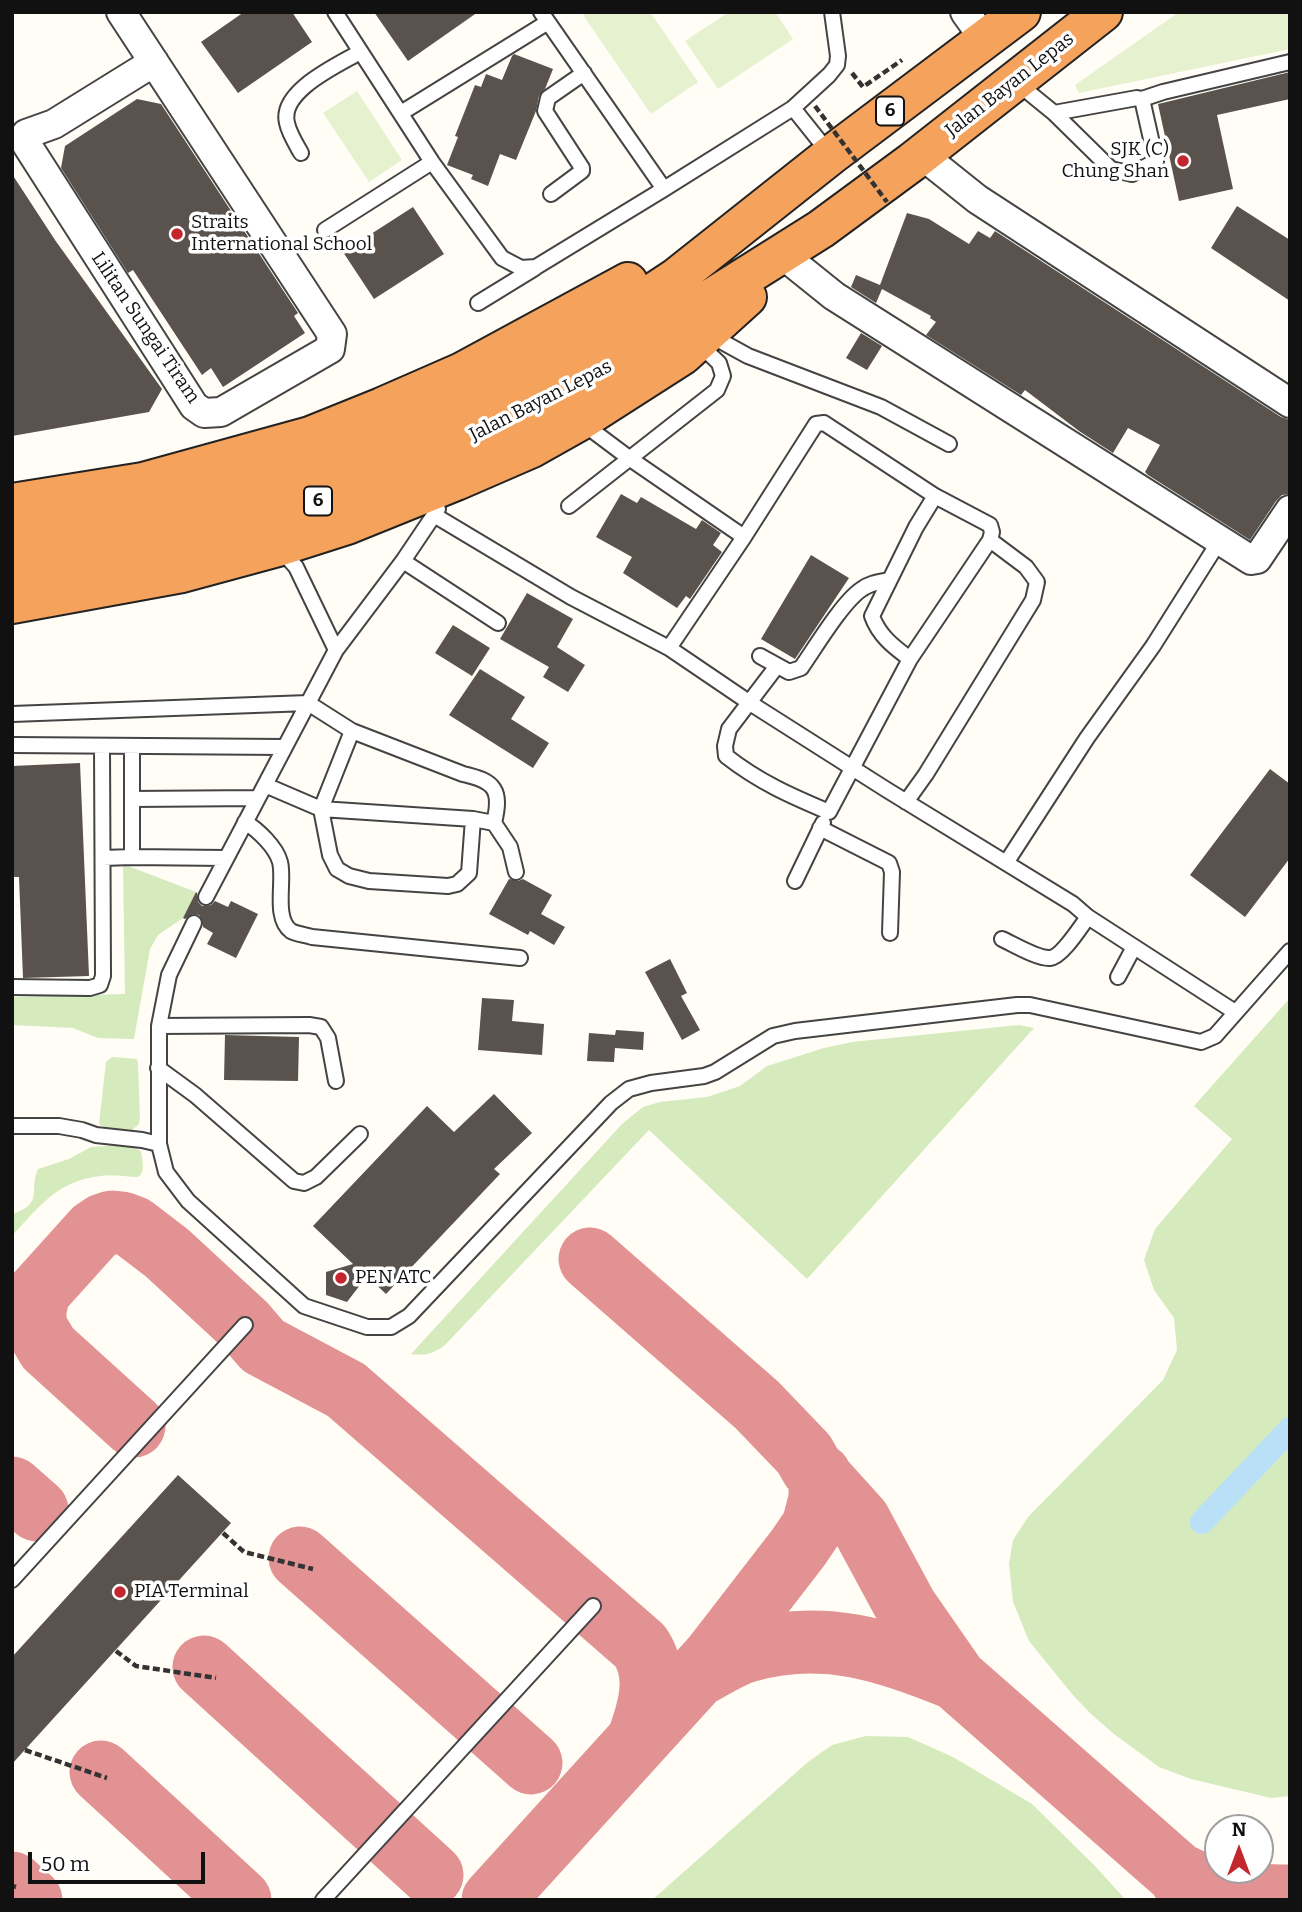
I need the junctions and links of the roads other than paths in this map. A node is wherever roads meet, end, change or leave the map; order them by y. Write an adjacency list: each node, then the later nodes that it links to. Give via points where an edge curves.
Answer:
1 (121, 12): 9 (street, Lilitan Sungai Tiram)
2 (335, 12): 8 (lane)
3 (832, 12): 14 (lane, via 837,65)
4 (1021, 12): 7 (highway, Jalan Bayan Lepas / 6)
5 (1103, 12): 12 (highway, Jalan Bayan Lepas / 6)
6 (545, 17): 11 (lane); 15 (lane)
7 (975, 26): 18 (highway, Jalan Bayan Lepas / 6)
8 (360, 52): 15 (lane); 17 (lane, via 309,82 286,109 287,124)
9 (154, 62): 9 (street, Lilitan Sungai Tiram, via 54,124 26,134 27,145 194,406 204,413 221,412 330,349 332,334)
10 (1290, 62): 13 (lane)
11 (584, 73): 21 (lane); 22 (lane, via 546,104 545,111 582,168)
12 (1016, 82): 16 (lane); 19 (highway, Jalan Bayan Lepas / 6)
13 (1142, 99): 16 (lane); 16 (lane, via 1156,161 1132,174 1111,169)
14 (793, 108): 18 (lane); 21 (lane)
15 (401, 113): 20 (lane)
16 (1054, 113)
17 (301, 153)
18 (831, 155): 23 (highway, Jalan Bayan Lepas / 6)
19 (922, 155): 24 (highway, Jalan Bayan Lepas / 6); 30 (street, via 976,199)
20 (432, 162): 25 (lane); 27 (lane, via 502,258 521,268)
21 (664, 190): 27 (lane)
22 (551, 194)
23 (759, 212): 36 (highway, via 462,372 310,436 143,482); 40 (highway, Jalan Bayan Lepas / 6, via 677,277 542,366 403,429 248,486 169,506)
24 (821, 229): 26 (highway); 46 (highway, Jalan Bayan Lepas / 6, via 604,371 429,457 260,521 178,542)
25 (325, 230)
26 (788, 259): 29 (highway); 43 (street, via 834,296)
27 (536, 267): 28 (lane)
28 (478, 303)
29 (702, 338): 31 (highway); 32 (lane, via 881,407); 33 (lane, via 719,363 722,382)
30 (1290, 403)
31 (580, 421): 33 (lane); 34 (highway)
32 (949, 444)
33 (629, 458): 37 (lane); 41 (lane)
34 (456, 481): 39 (lane); 44 (highway)
35 (935, 496): 41 (lane, via 824,423 816,424); 42 (lane, via 990,525); 47 (lane)
36 (12, 503)
37 (569, 506)
38 (1290, 509): 43 (street, via 1257,559 1251,560)
39 (434, 515): 45 (lane); 50 (lane, via 571,597)
40 (12, 535)
41 (744, 537): 50 (lane)
42 (990, 540): 53 (lane); 67 (lane, via 1026,567 1037,582 1033,600)
43 (1220, 540): 77 (lane)
44 (278, 547): 48 (highway, via 182,573); 51 (lane, via 296,567)
45 (403, 561): 49 (lane); 51 (lane)
46 (12, 573)
47 (889, 580): 53 (lane, via 872,616 879,632); 54 (lane, via 861,589 848,601 801,668 789,672)
48 (12, 604)
49 (498, 623)
50 (669, 648): 56 (lane)
51 (336, 650): 55 (lane)
52 (760, 656): 54 (lane)
53 (910, 659): 63 (lane)
54 (777, 666): 56 (lane)
55 (308, 703): 57 (lane); 58 (lane); 62 (lane)
56 (750, 703): 63 (lane); 69 (lane, via 729,729 726,757 780,792)
57 (12, 714)
58 (352, 732): 68 (lane); 72 (lane, via 481,778 497,792)
59 (12, 745): 60 (lane)
60 (102, 746): 61 (lane); 74 (lane)
61 (132, 746): 62 (lane); 66 (lane)
62 (284, 747): 64 (lane)
63 (853, 767): 67 (lane); 69 (lane)
64 (265, 785): 65 (lane); 68 (lane)
65 (258, 798): 66 (lane); 71 (lane)
66 (132, 799): 75 (lane)
67 (906, 802): 77 (lane)
68 (321, 808): 70 (lane); 70 (lane, via 337,869 369,881 457,884 469,873)
69 (829, 813): 73 (lane)
70 (473, 820): 72 (lane)
71 (245, 822): 76 (lane); 87 (lane, via 276,851 281,864 281,911 290,931)
72 (494, 823): 78 (lane, via 510,847)
73 (820, 828): 79 (lane); 83 (lane, via 889,863)
74 (103, 858): 75 (lane); 89 (lane, via 100,985)
75 (132, 858): 76 (lane)
76 (226, 858): 80 (lane)
77 (1006, 863): 81 (lane)
78 (516, 872)
79 (795, 881)
80 (206, 897)
81 (1088, 916): 84 (lane, via 1059,955 1050,958); 85 (lane)
82 (194, 923): 91 (lane, via 169,975)
83 (890, 933)
84 (1002, 939)
85 (1134, 947): 88 (lane); 90 (lane)
86 (1290, 951): 90 (lane)
87 (520, 958)
88 (1118, 977)
89 (12, 987)
90 (1235, 1012): 96 (lane, via 1215,1036 1201,1042 1017,1004 795,1031 773,1036 704,1076 629,1089 409,1317 391,1327 367,1327 304,1306 188,1201 166,1172)
91 (159, 1026): 92 (lane); 93 (lane, via 321,1027 328,1038)
92 (158, 1068): 95 (lane, via 294,1181 304,1183 316,1177); 96 (lane)
93 (336, 1081)
94 (12, 1126): 96 (lane, via 59,1126)
95 (360, 1134)
96 (159, 1144)
97 (245, 1325): 98 (lane)
98 (12, 1580)
99 (593, 1606): 100 (lane)
100 (323, 1900)

